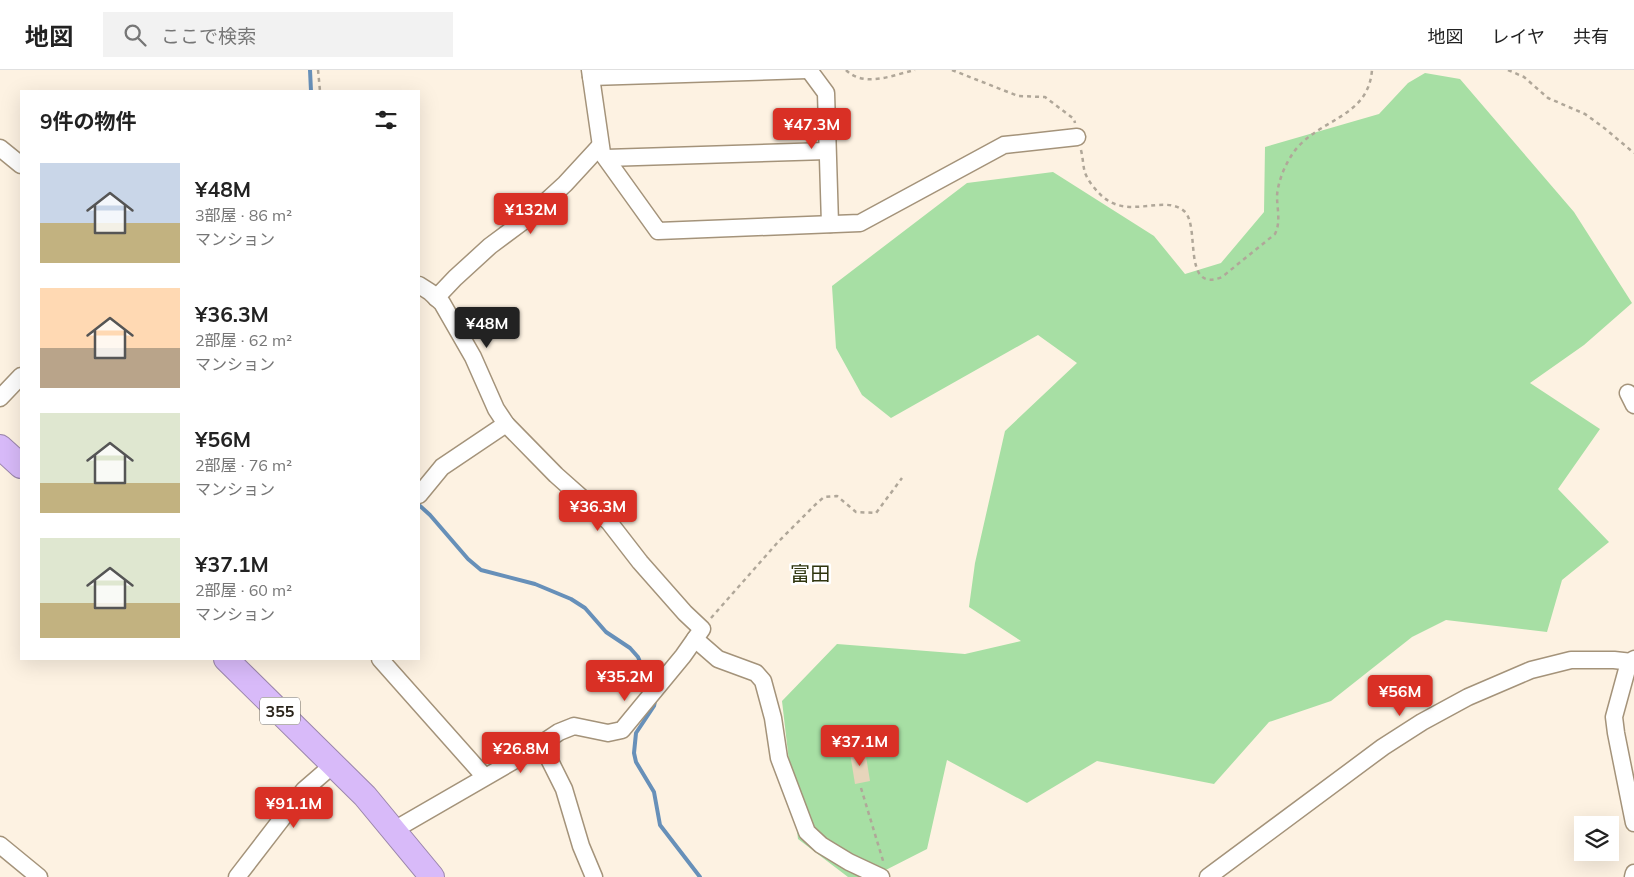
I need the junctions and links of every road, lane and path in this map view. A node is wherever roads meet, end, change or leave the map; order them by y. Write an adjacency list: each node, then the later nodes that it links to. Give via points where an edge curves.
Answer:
1 (318, 70): 9 (path)
2 (808, 70): 8 (street); 12 (street, via 826,93)
3 (846, 70): 4 (path, via 857,78 868,80)
4 (915, 70)
5 (952, 70): 10 (path, via 1018,96 1045,97 1074,120)
6 (1372, 70): 10 (path, via 1368,88 1354,109 1307,136 1293,154 1281,175 1275,234 1214,280 1198,273 1190,220 1184,211 1166,205 1116,206 1103,198 1085,173)
7 (1508, 70): 14 (path, via 1524,77 1548,98 1585,114)
8 (590, 74): 13 (street)
9 (320, 90)
10 (1076, 137): 16 (street, via 1004,145 860,223)
11 (0, 148): 15 (street)
12 (828, 151): 13 (street); 16 (street)
13 (603, 152): 16 (street, via 658,231); 18 (street, via 529,217 490,246)
14 (1634, 153)
15 (20, 164)
16 (830, 224)
17 (420, 286): 18 (street)
18 (436, 298): 21 (street, via 473,357)
19 (20, 377): 20 (street)
20 (0, 398)
21 (506, 424): 25 (street, via 442,467); 26 (street, via 609,522 685,613)
22 (0, 447): 23 (highway)
23 (20, 465)
24 (902, 478): 26 (path, via 876,513 856,512 837,496 824,497 778,542)
25 (420, 494)
26 (698, 634): 30 (street, via 622,730 608,733 574,726); 37 (street, via 718,659 756,673 763,681 778,758 807,832 842,858)
27 (227, 660): 31 (highway, 355)
28 (381, 660): 32 (street)
29 (1632, 661): 34 (street, via 1614,717); 43 (street, via 1572,660 1530,670 1468,697 1383,747)
30 (541, 743): 32 (street); 42 (street, via 564,789)
31 (334, 764): 35 (highway, 355); 40 (street, via 304,790)
32 (484, 776): 35 (street)
33 (861, 788): 37 (path)
34 (1634, 823)
35 (394, 830): 41 (highway, 355)
36 (0, 845): 39 (street)
37 (884, 873)
38 (1634, 873): 44 (street)
39 (39, 877)
40 (237, 877)
41 (432, 877)
42 (594, 877)
43 (1208, 877)
44 (1634, 877)

